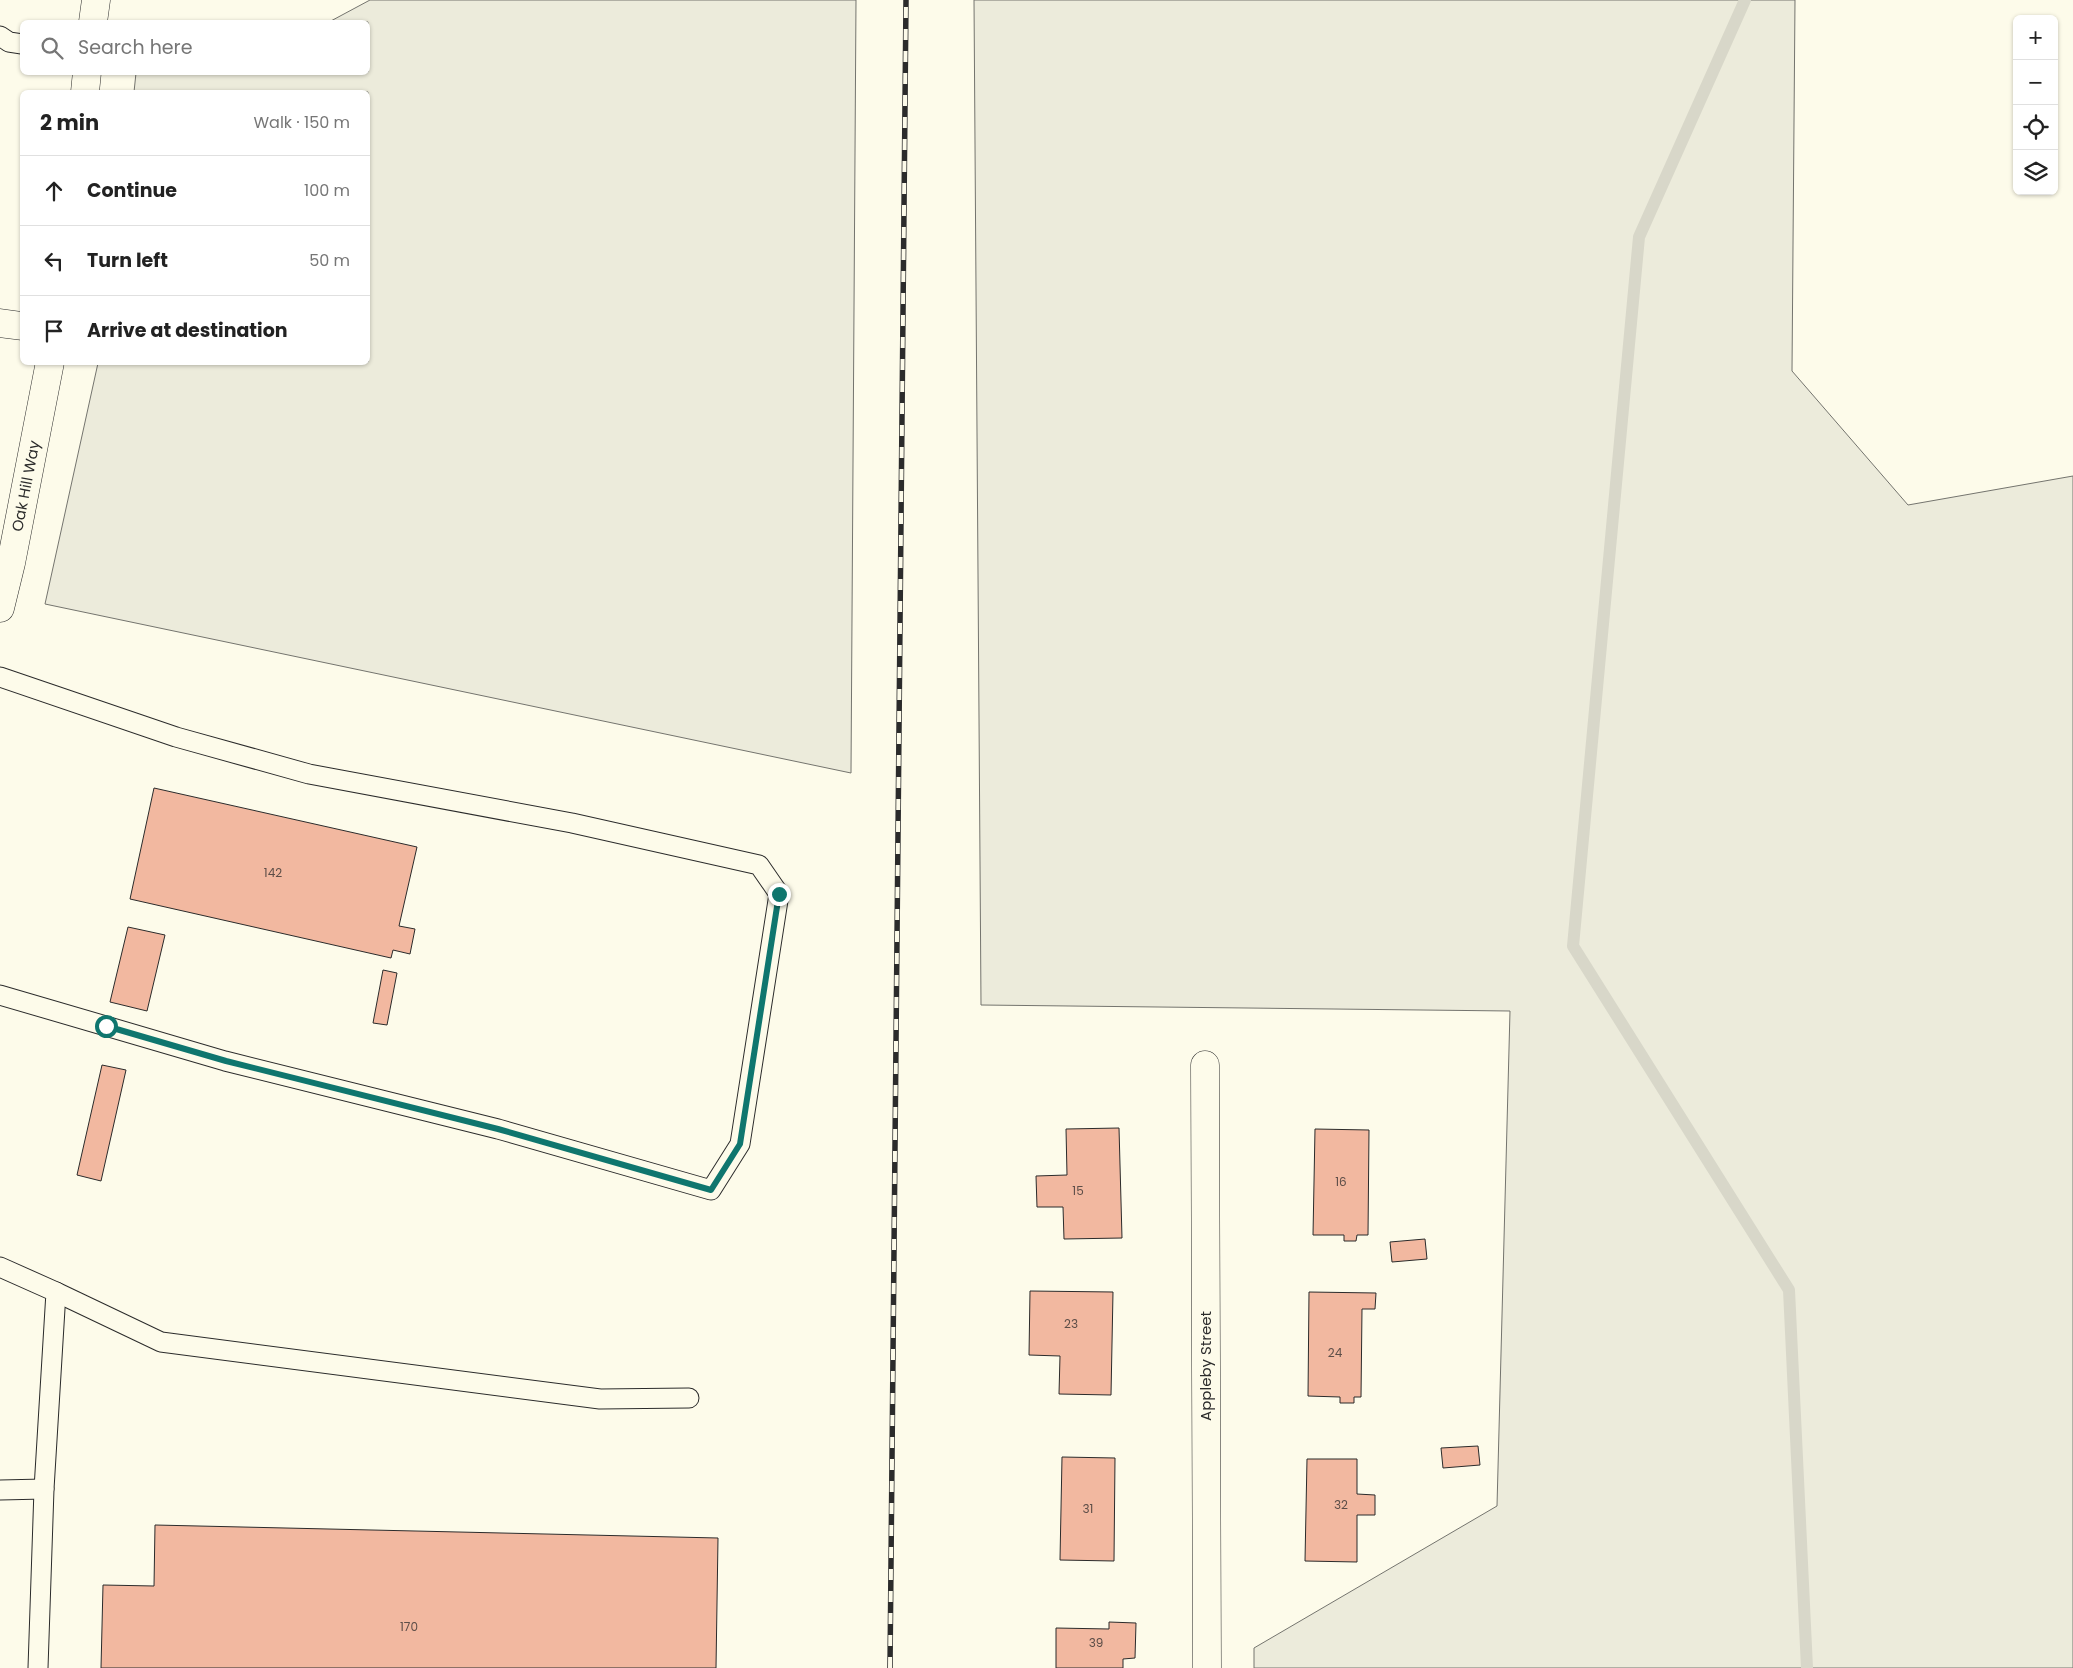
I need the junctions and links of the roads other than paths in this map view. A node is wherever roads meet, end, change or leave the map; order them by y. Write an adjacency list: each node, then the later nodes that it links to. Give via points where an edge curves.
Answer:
1 (96, 0): 2 (street)
2 (93, 20)
3 (0, 36): 4 (lane)
4 (20, 44)
5 (87, 75): 6 (street)
6 (85, 90)
7 (0, 323): 8 (street)
8 (20, 326)
9 (49, 365): 10 (street, Oak Hill Way)
10 (0, 608)
11 (0, 677): 12 (lane, via 176,738 309,774 572,823 759,864 779,894 740,1144 711,1190 498,1129 226,1061)
12 (0, 995)
13 (1205, 1065): 20 (street, Appleby Street)
14 (0, 1267): 15 (lane)
15 (56, 1292): 16 (lane, via 161,1342 600,1399); 17 (lane)
16 (690, 1398)
17 (44, 1489): 18 (lane); 19 (lane)
18 (0, 1490)
19 (38, 1668)
20 (1207, 1668)

